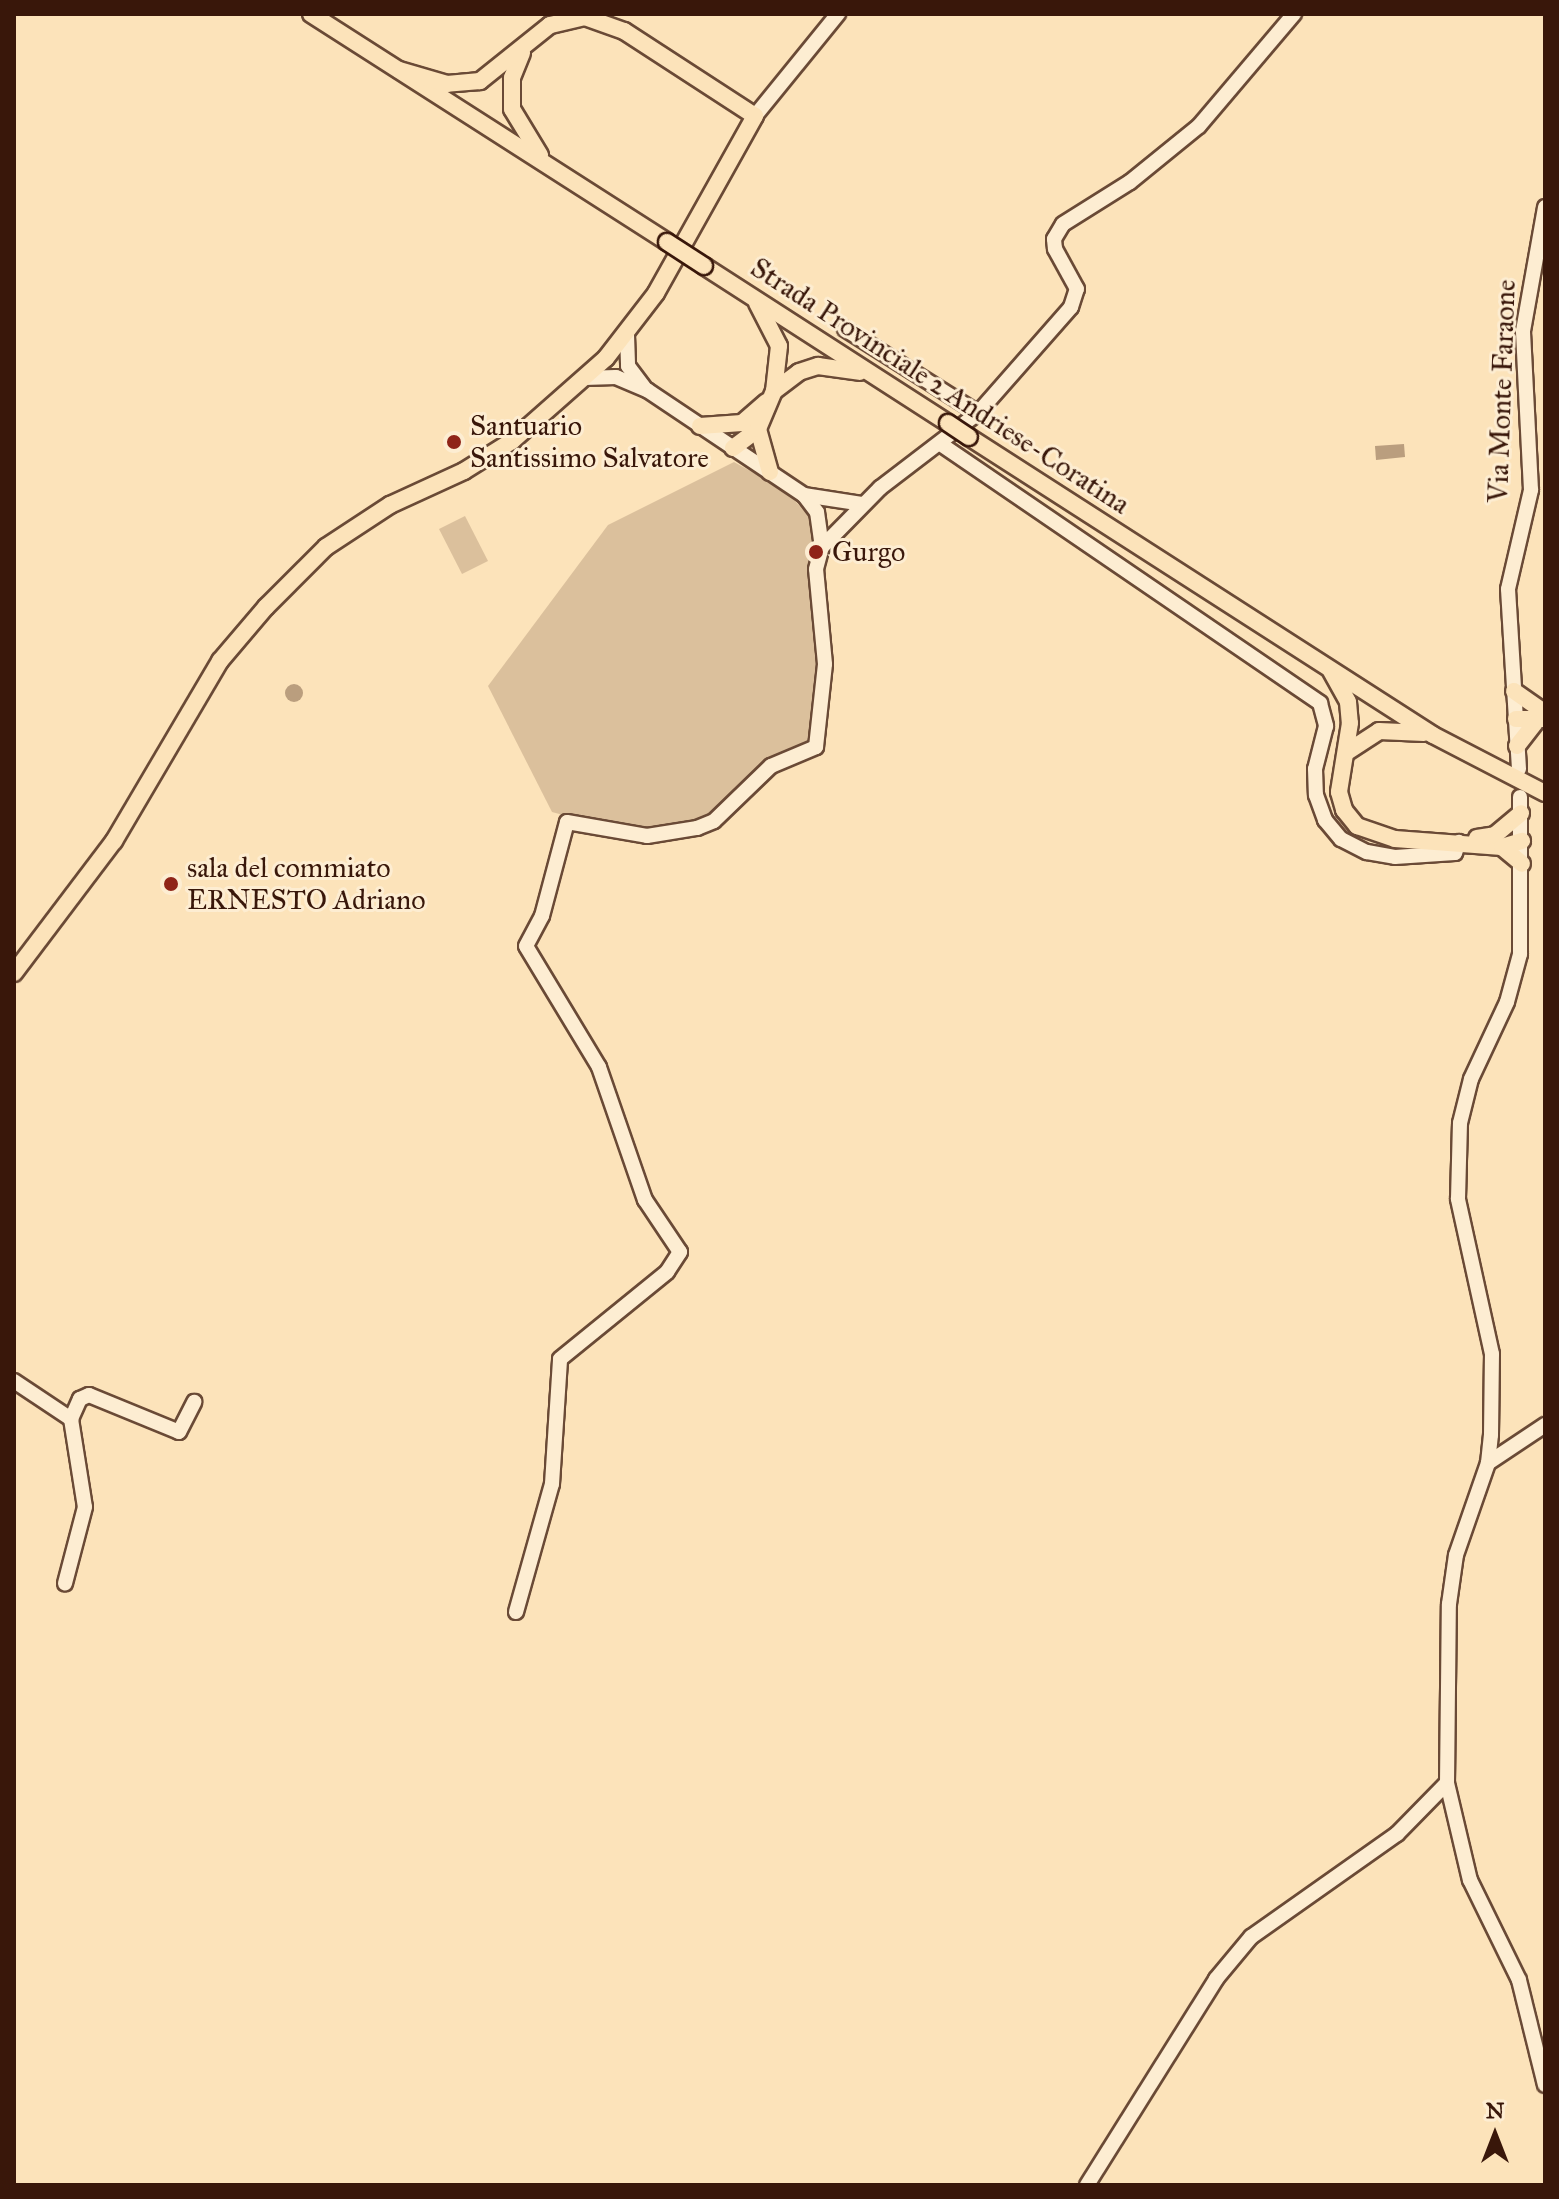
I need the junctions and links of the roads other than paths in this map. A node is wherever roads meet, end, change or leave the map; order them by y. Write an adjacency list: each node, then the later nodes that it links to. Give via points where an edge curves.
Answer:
1 (838, 14): 6 (street)
2 (1294, 14): 19 (street, via 1199,126 1130,182 1083,207 1057,231 1055,249 1075,283 1076,297)
3 (318, 19): 5 (main road, Strada Provinciale 2 Andriese-Coratina)
4 (526, 44): 5 (main road, via 492,75 467,85); 6 (main road, via 560,20 576,16 601,21); 7 (main road, via 512,78 512,109 519,127)
5 (399, 70): 7 (main road, Strada Provinciale 2 Andriese-Coratina)
6 (755, 116): 11 (main road)
7 (553, 169): 9 (main road, Strada Provinciale 2 Andriese-Coratina, bridge)
8 (1545, 207): 33 (street, Via Monte Faraone, via 1524,318 1523,407 1531,490 1509,573)
9 (755, 298): 14 (main road, Strada Provinciale 2 Andriese-Coratina); 18 (main road, via 779,346)
10 (845, 329): 19 (street)
11 (627, 335): 12 (main road); 13 (street)
12 (606, 358): 13 (street); 15 (street); 16 (main road)
13 (628, 366): 17 (street)
14 (873, 375): 18 (main road, via 818,366 799,372); 32 (main road, Strada Provinciale 2 Andriese-Coratina, bridge)
15 (616, 377): 16 (street); 17 (street)
16 (584, 378): 46 (main road, via 512,441 355,526 295,574 220,661 114,841)
17 (647, 390): 21 (street)
18 (771, 396): 20 (main road); 22 (main road)
19 (978, 413): 23 (street)
20 (742, 423): 21 (main road); 24 (main road)
21 (700, 426): 24 (street)
22 (758, 429): 24 (main road); 25 (main road)
23 (942, 445): 28 (street); 44 (street, via 1320,703 1326,726 1315,769 1316,795 1325,820 1341,839 1367,852 1395,857 1455,853)
24 (733, 448): 25 (street)
25 (770, 472): 26 (street)
26 (804, 495): 27 (street); 29 (street)
27 (831, 503): 28 (street); 30 (street)
28 (863, 504): 30 (street)
29 (817, 512): 30 (street); 31 (street)
30 (842, 526): 31 (street)
31 (822, 547): 53 (street, via 816,569 825,664 816,747 771,766 714,821 697,828 647,836 567,822 542,916 526,946 599,1067 645,1200 680,1252 667,1272 560,1359 552,1484)
32 (1330, 670): 36 (main road, Strada Provinciale 2 Andriese-Coratina); 38 (main road, via 1348,702)
33 (1514, 691): 34 (main road); 35 (street, Via Monte Faraone)
34 (1542, 717): 35 (main road); 37 (main road)
35 (1516, 719): 37 (street, Via Monte Faraone)
36 (1433, 735): 38 (main road, via 1379,731); 40 (main road, Strada Provinciale 2 Andriese-Coratina)
37 (1517, 746): 39 (street, Via Monte Faraone)
38 (1347, 752): 44 (main road, via 1339,792 1344,810 1357,826 1395,839)
39 (1519, 769)
40 (1545, 793)
41 (1520, 805): 42 (main road); 43 (street)
42 (1498, 841): 43 (main road); 44 (main road); 45 (main road)
43 (1522, 841): 45 (street)
44 (1459, 842)
45 (1522, 864): 51 (street, via 1514,982 1471,1079 1460,1123 1458,1199 1492,1354)
46 (14, 973)
47 (14, 1381): 49 (street)
48 (194, 1402): 49 (street, via 179,1432 89,1395 80,1399)
49 (71, 1419): 52 (street, via 85,1507)
50 (1545, 1425): 51 (street)
51 (1488, 1463): 54 (street, via 1456,1555 1449,1604)
52 (65, 1583)
53 (516, 1612)
54 (1447, 1783): 55 (street, via 1470,1880 1519,1980); 56 (street, via 1397,1834 1251,1937 1216,1979)
55 (1545, 2085)
56 (1087, 2185)

